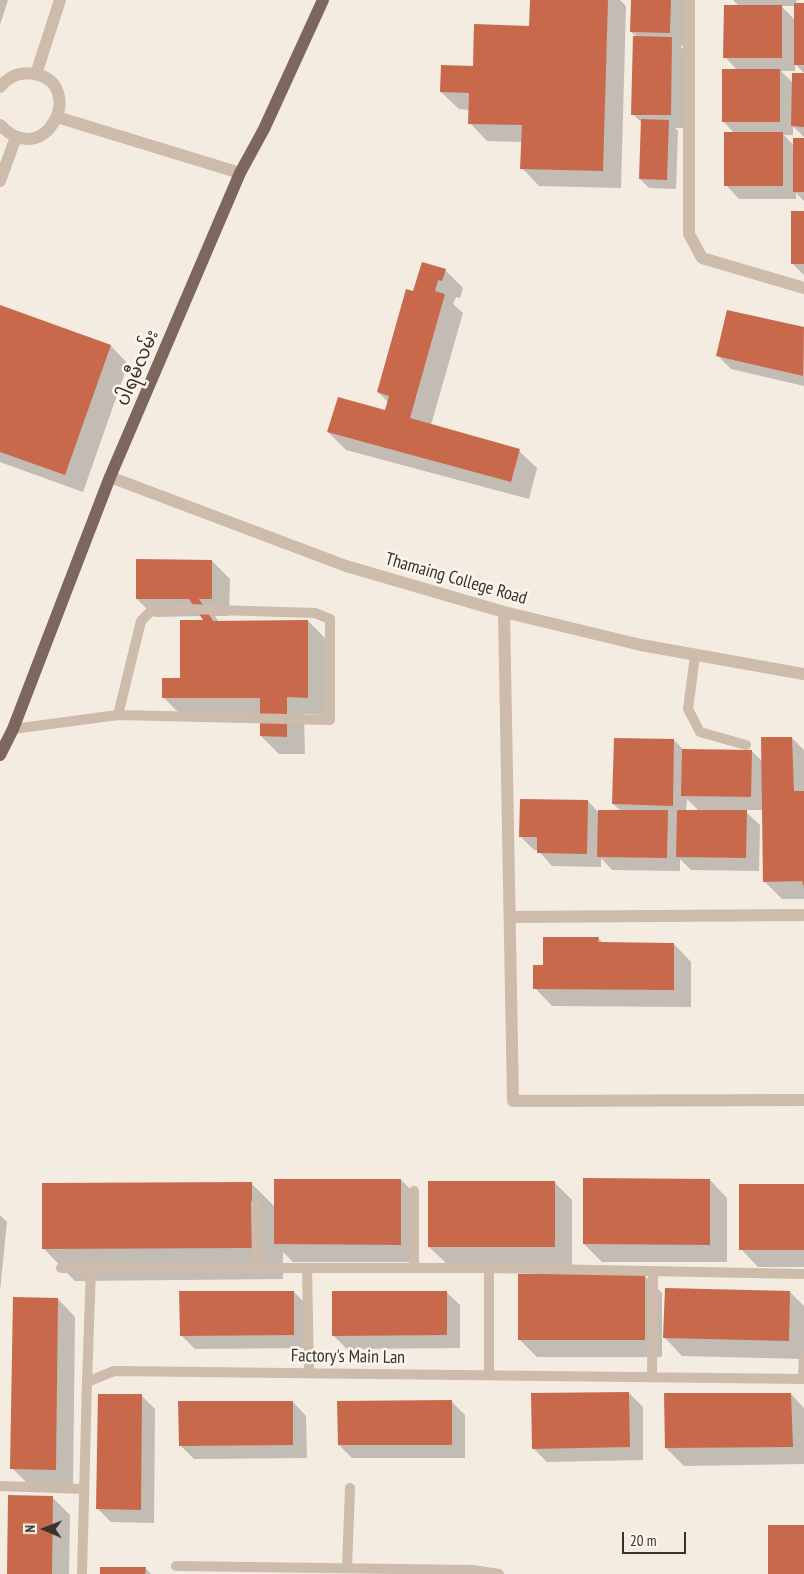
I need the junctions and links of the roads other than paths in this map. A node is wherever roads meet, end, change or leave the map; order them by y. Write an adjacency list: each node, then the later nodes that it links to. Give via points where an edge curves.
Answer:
1 (60, 0): 4 (street)
2 (322, 0): 9 (main road, ပါရမီလမ်း, via 264,129)
3 (689, 0): 11 (street, via 688,234 702,258)
4 (36, 74): 5 (street, via 18,74 8,78); 6 (street, via 56,89)
5 (0, 87)
6 (58, 117): 8 (street, via 39,137); 9 (street)
7 (0, 125): 8 (street)
8 (16, 137): 10 (street)
9 (240, 174): 12 (main road, ပါရမီလမ်း)
10 (0, 181)
11 (804, 288)
12 (110, 477): 13 (street, Thamaing College Road, via 346,566); 17 (main road, ပါရမီလမ်း)
13 (504, 612): 14 (street, Thamaing College Road); 21 (street)
14 (695, 656): 15 (street, Thamaing College Road); 18 (lane, via 688,709 700,732)
15 (804, 674)
16 (118, 715): 16 (lane, via 330,720 330,619 315,613 154,608 141,621); 17 (lane)
17 (13, 729): 19 (main road, ပါရမီလမ်း)
18 (746, 745)
19 (0, 755)
20 (804, 915): 21 (street)
21 (510, 917): 22 (street, via 513,1101)
22 (804, 1100)
23 (414, 1191): 29 (lane)
24 (256, 1203): 27 (lane)
25 (61, 1268): 26 (lane)
26 (91, 1268): 27 (lane); 38 (lane)
27 (257, 1268): 28 (lane)
28 (307, 1268): 29 (lane); 34 (lane)
29 (414, 1268): 30 (lane)
30 (489, 1268): 31 (lane); 35 (lane)
31 (653, 1270): 32 (lane); 36 (lane)
32 (804, 1274)
33 (804, 1355): 37 (lane)
34 (309, 1373): 35 (lane, Factory's Main Lan); 38 (lane, Factory's Main Lan, via 114,1371)
35 (489, 1375): 36 (lane, Factory's Main Lan)
36 (652, 1377): 37 (lane, Factory's Main Lan)
37 (804, 1379)
38 (87, 1382): 41 (lane)
39 (0, 1486): 41 (lane)
40 (350, 1488): 43 (lane)
41 (82, 1489): 44 (lane)
42 (176, 1566): 43 (lane)
43 (347, 1568): 45 (lane, via 473,1570)
44 (82, 1574)
45 (499, 1574)

